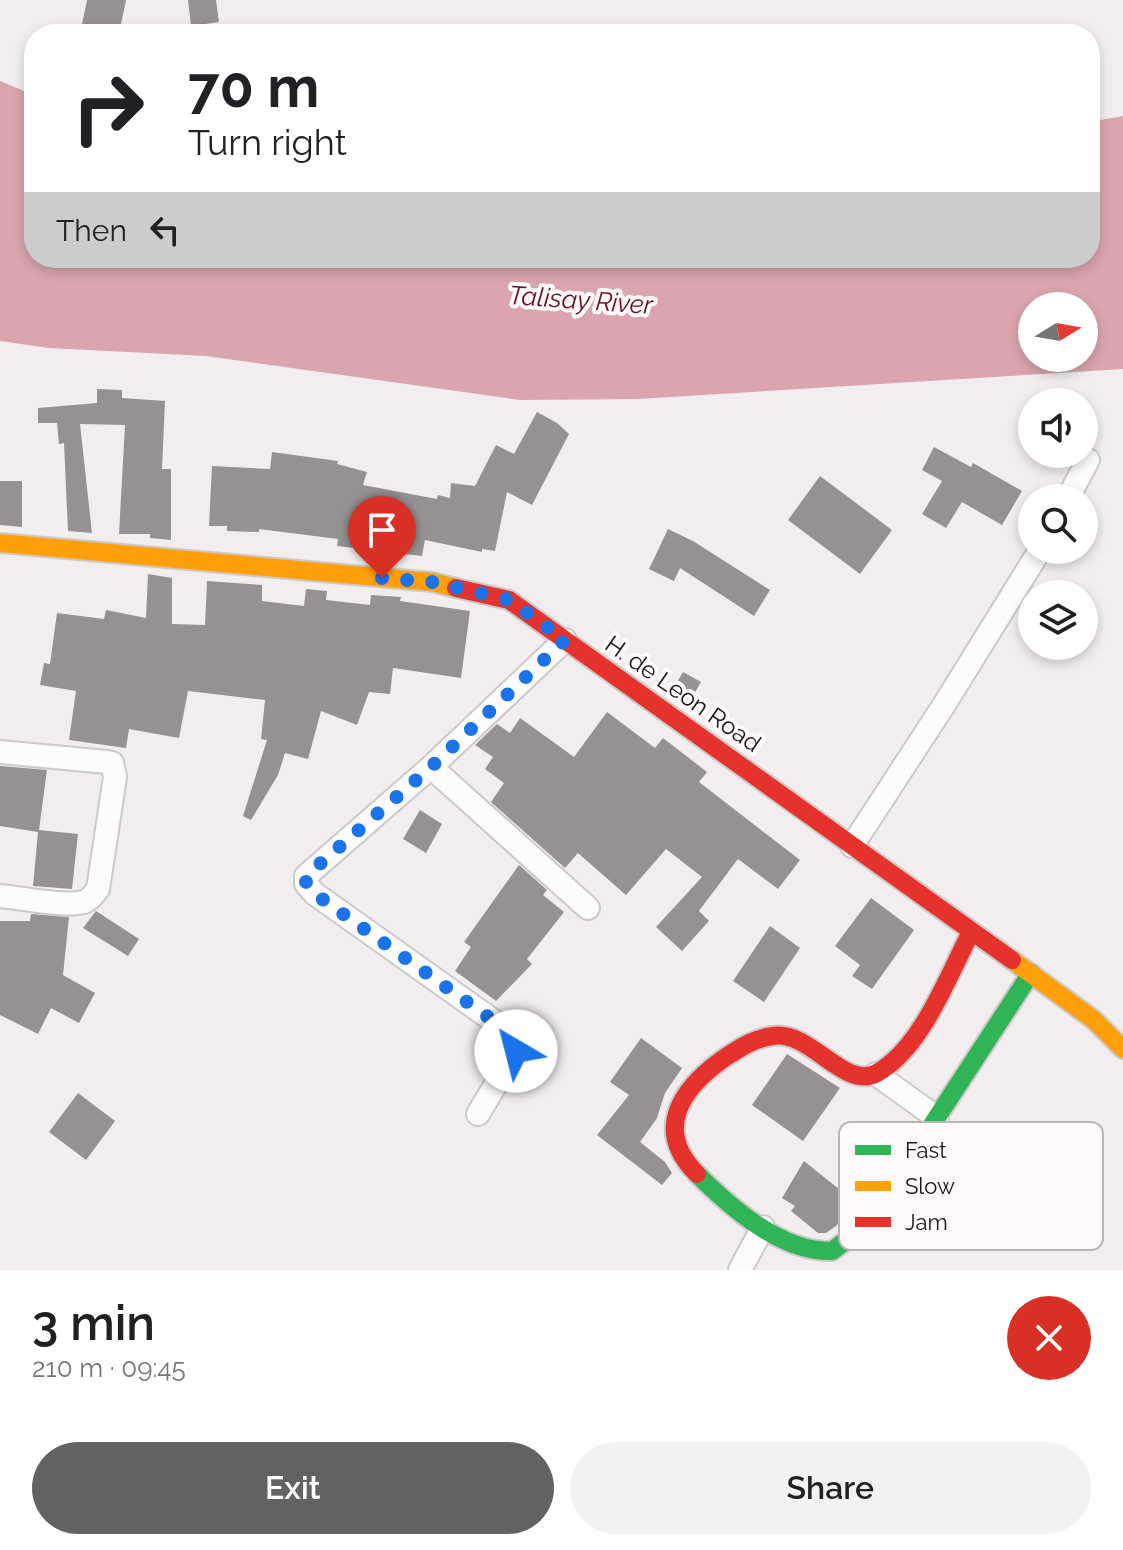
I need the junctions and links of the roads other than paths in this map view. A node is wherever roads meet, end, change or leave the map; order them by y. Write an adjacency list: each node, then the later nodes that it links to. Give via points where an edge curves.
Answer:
1 (0, 543): 3 (street, H. de Leon Road, via 432,582 509,600)
2 (1031, 564): 6 (street)
3 (565, 640): 5 (street); 6 (street, H. de Leon Road)
4 (0, 752): 7 (street, via 112,763 115,777 98,889 89,899)
5 (431, 767): 8 (street); 13 (street, via 316,865 306,884 512,1034 516,1051)
6 (852, 846): 9 (street, H. de Leon Road)
7 (0, 896)
8 (588, 908)
9 (971, 932): 10 (street, H. de Leon Road); 12 (street, via 918,1031)
10 (1031, 973): 11 (street, H. de Leon Road); 14 (street)
11 (1123, 1049)
12 (876, 1074): 14 (street); 16 (street, via 853,1075 793,1036 776,1035 730,1054 700,1075 682,1099 673,1125 689,1169)
13 (478, 1114)
14 (937, 1118): 15 (street)
15 (934, 1122)
16 (763, 1227): 17 (street, via 820,1252); 18 (street)
17 (839, 1248)
18 (740, 1270)

